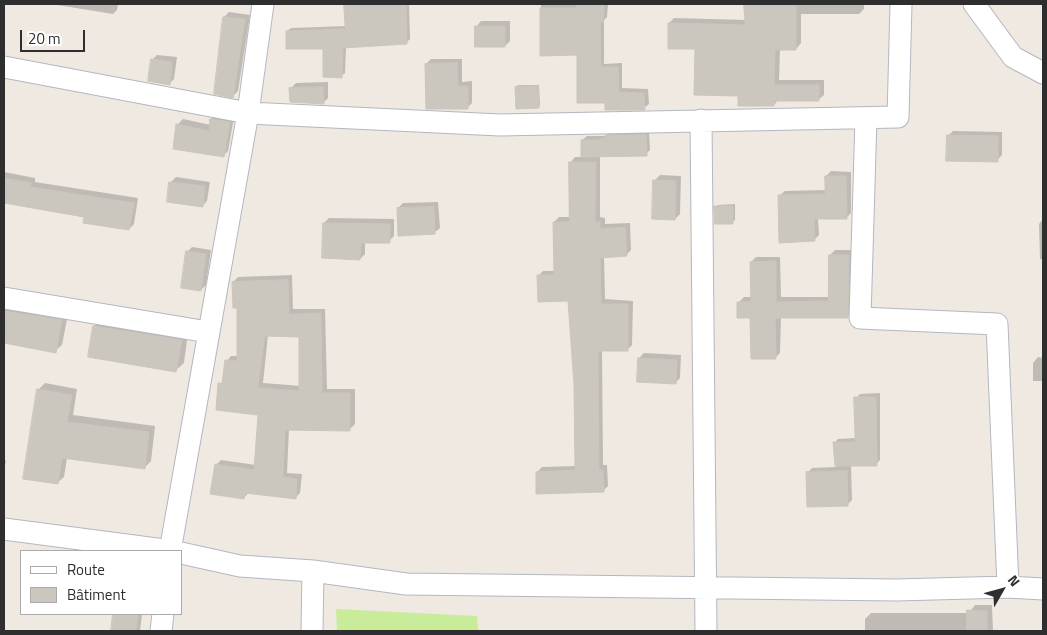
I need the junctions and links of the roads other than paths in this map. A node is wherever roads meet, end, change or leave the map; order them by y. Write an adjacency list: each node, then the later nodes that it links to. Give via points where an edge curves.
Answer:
1 (263, 4): 6 (street)
2 (901, 4): 7 (street, via 898,117)
3 (974, 4): 5 (street, via 1012,57)
4 (4, 67): 6 (street)
5 (1043, 73)
6 (248, 113): 8 (street, via 500,125); 10 (street)
7 (866, 118): 8 (street); 16 (street, via 860,318 997,324)
8 (701, 120): 17 (street)
9 (4, 298): 10 (street)
10 (208, 332): 13 (street)
11 (4, 529): 12 (street)
12 (163, 550)
13 (171, 550)
14 (182, 553): 15 (street, via 240,566)
15 (313, 571): 17 (street, via 406,584); 21 (street)
16 (1008, 587): 17 (street, via 896,590); 18 (street)
17 (707, 588): 22 (street)
18 (1043, 589)
19 (163, 615): 20 (street)
20 (161, 631)
21 (312, 631)
22 (706, 631)

